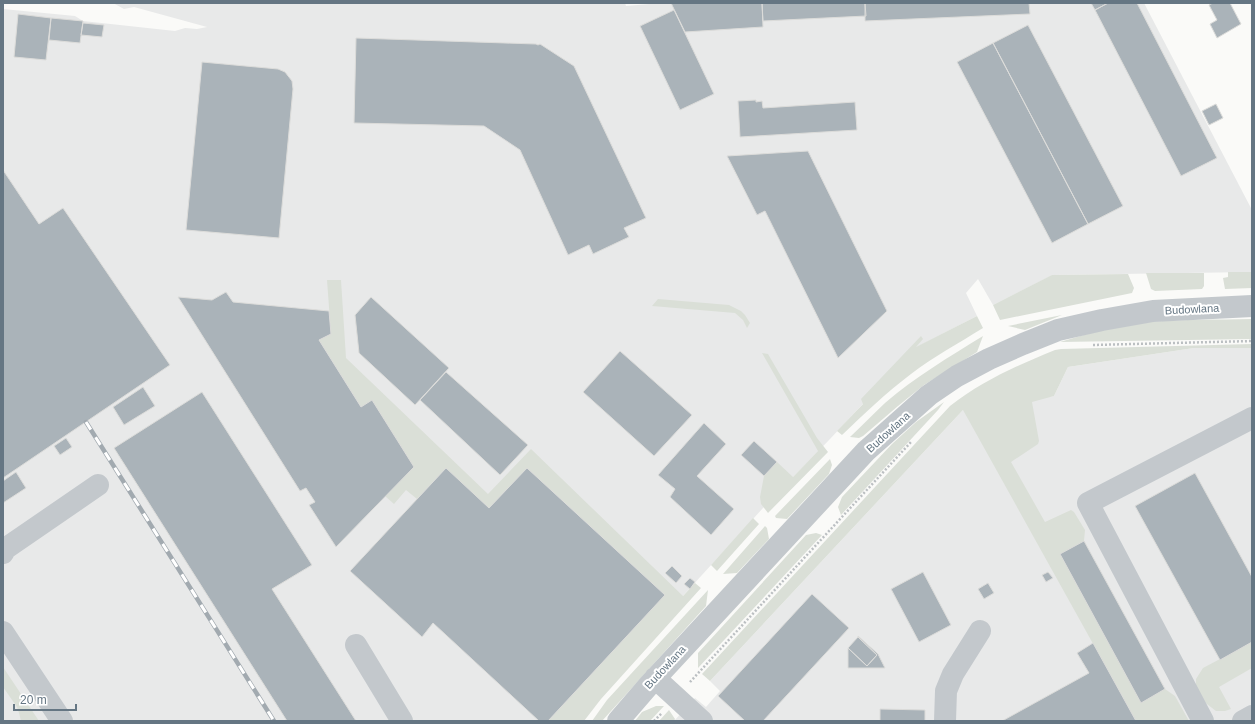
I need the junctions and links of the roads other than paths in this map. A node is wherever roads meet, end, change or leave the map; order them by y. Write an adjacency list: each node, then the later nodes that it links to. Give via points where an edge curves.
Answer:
1 (1252, 306): 8 (street, Budowlana, via 1153,311 1058,330 989,359 957,376 929,396 866,451)
2 (1252, 418): 15 (street, via 1088,503)
3 (98, 485): 4 (street, via 5,549)
4 (3, 553)
5 (980, 631): 14 (street, via 953,674 946,692)
6 (3, 632): 10 (street)
7 (356, 645): 11 (street)
8 (655, 678): 12 (street, Budowlana); 13 (street)
9 (1252, 716): 16 (street)
10 (62, 721)
11 (402, 721)
12 (618, 721)
13 (702, 721)
14 (945, 721)
15 (1203, 721)
16 (1243, 721)

